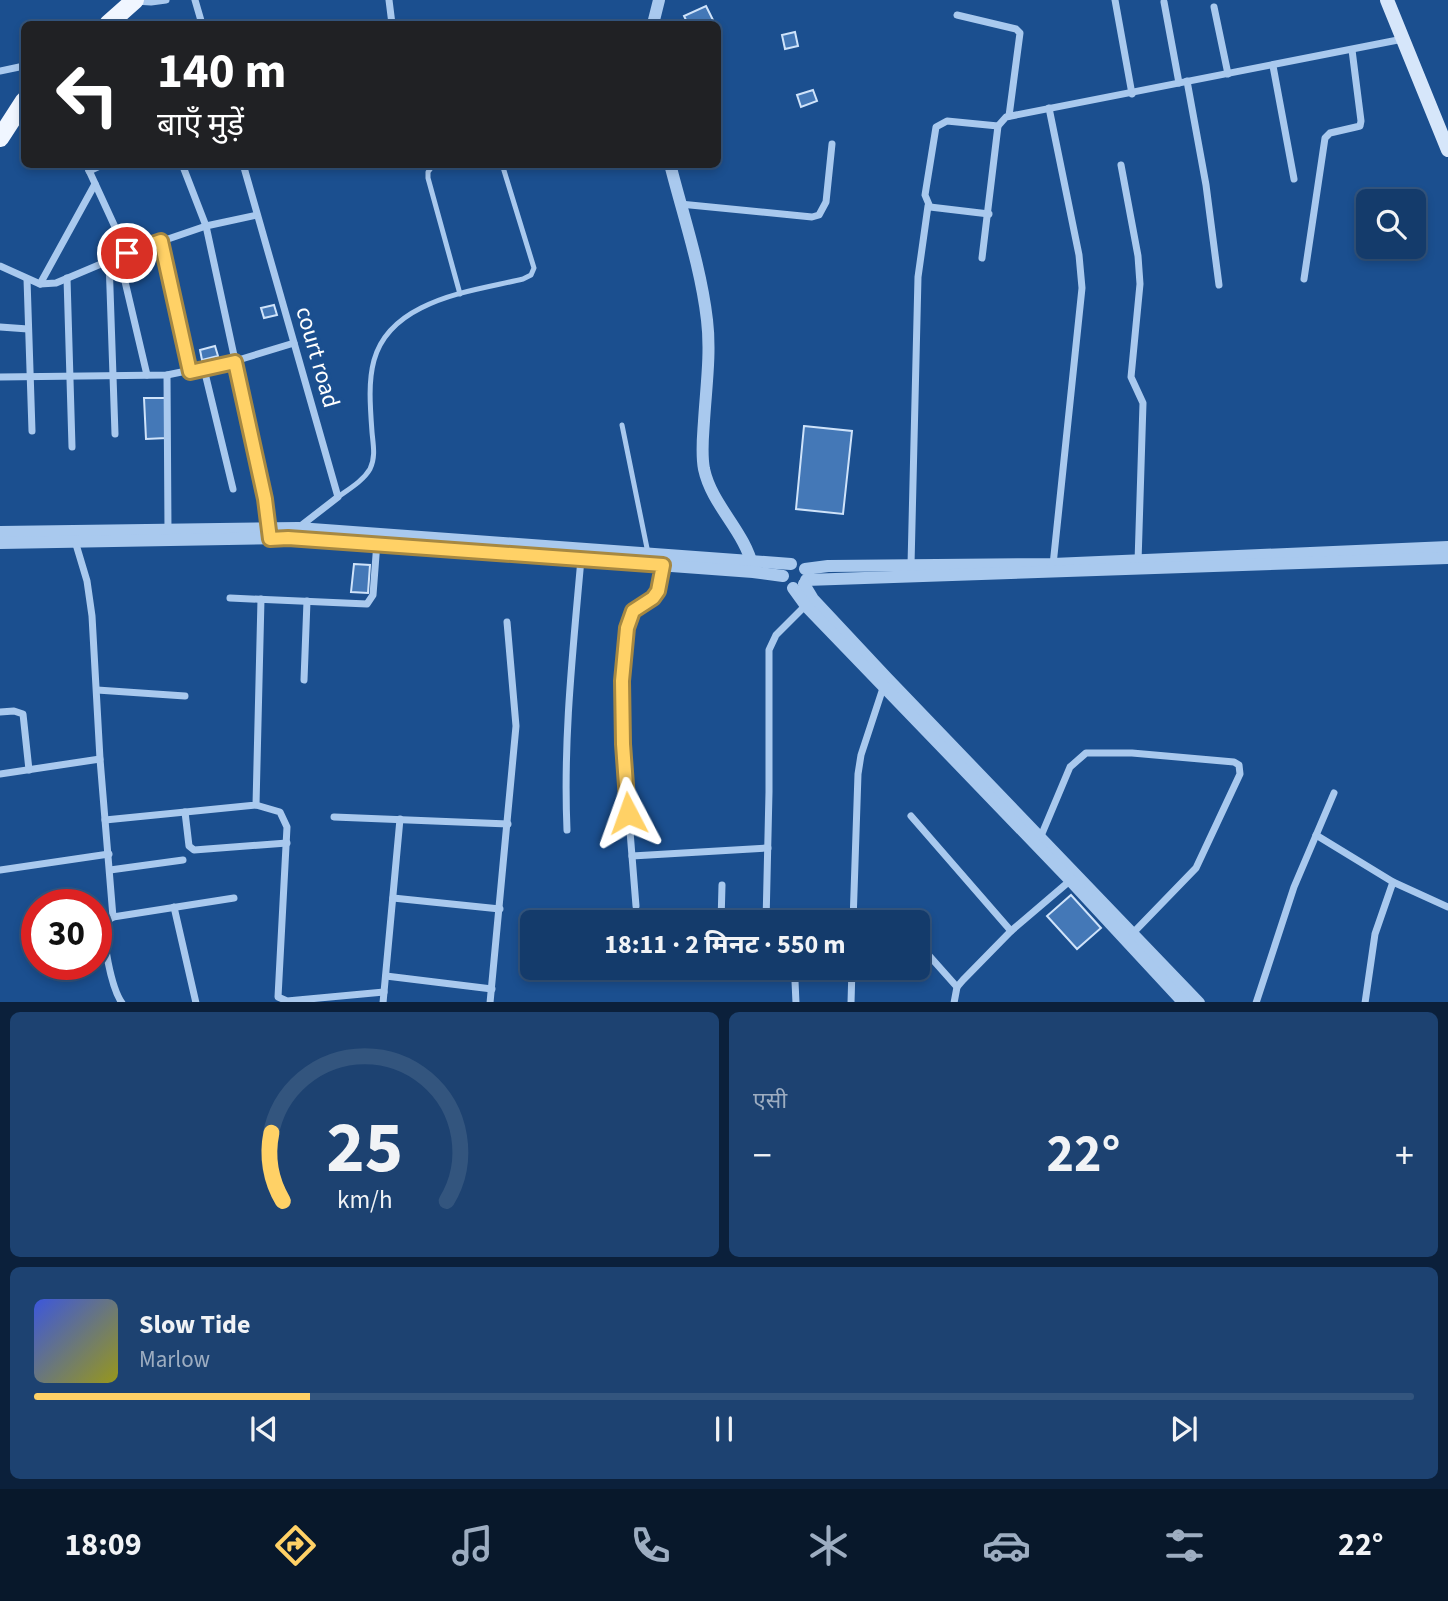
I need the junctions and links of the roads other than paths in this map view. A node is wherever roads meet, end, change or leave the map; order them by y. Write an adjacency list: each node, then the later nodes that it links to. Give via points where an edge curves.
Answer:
1 (134, 0): 2 (street); 11 (main road)
2 (166, 0)
3 (195, 0): 12 (street)
4 (389, 0): 13 (street)
5 (659, 0): 14 (street)
6 (1115, 0): 22 (street)
7 (1387, 0): 15 (main road)
8 (1164, 2): 21 (street)
9 (1214, 7): 20 (street)
10 (957, 15): 26 (street, via 1020,33)
11 (117, 21)
12 (201, 21)
13 (391, 21)
14 (654, 21)
15 (1404, 38): 16 (street); 31 (main road)
16 (1352, 50): 17 (street); 53 (street, via 1362,121 1356,128 1325,138)
17 (1273, 66): 20 (street); 39 (street)
18 (21, 67): 19 (street)
19 (0, 71)
20 (1228, 74): 21 (street)
21 (1183, 82): 22 (street); 55 (street, via 1206,185)
22 (1132, 93): 25 (street)
23 (21, 104): 27 (street)
24 (21, 106): 29 (main road)
25 (1049, 108): 26 (street); 92 (street, via 1082,288)
26 (1009, 116): 28 (street)
27 (0, 122)
28 (998, 126): 42 (street, via 947,121 936,127 925,195); 43 (street)
29 (0, 138)
30 (832, 144): 41 (street, via 826,202 819,215)
31 (1448, 150)
32 (1121, 165): 90 (street, via 1140,284 1131,377 1143,403)
33 (87, 168): 40 (street)
34 (184, 168): 45 (street)
35 (244, 168): 44 (street, court road)
36 (431, 168): 56 (lane, via 428,178)
37 (503, 168): 56 (lane, via 534,268 523,279)
38 (671, 168): 41 (street)
39 (1294, 178)
40 (95, 184): 47 (street); 54 (street)
41 (680, 204): 91 (street, via 707,320 705,471)
42 (928, 206): 43 (street); 89 (street, via 918,277)
43 (989, 214): 48 (street)
44 (257, 215): 45 (street); 59 (street, court road)
45 (206, 226): 46 (street); 60 (street)
46 (161, 241): 47 (street); 62 (street)
47 (123, 254): 49 (street); 63 (street)
48 (982, 258)
49 (109, 260): 51 (street); 66 (street)
50 (0, 266): 52 (street)
51 (67, 278): 54 (street); 65 (street)
52 (27, 279): 54 (street); 58 (street)
53 (1304, 279)
54 (40, 284)
55 (1219, 285)
56 (460, 294): 74 (lane, via 421,308 385,337 373,359 370,377 371,467)
57 (0, 327): 58 (street)
58 (29, 329): 68 (street)
59 (295, 343): 60 (street); 74 (street, court road)
60 (235, 362): 61 (street); 77 (street)
61 (204, 369): 62 (street); 73 (street)
62 (190, 372): 64 (street)
63 (147, 375): 64 (street); 66 (street)
64 (167, 375): 78 (street)
65 (72, 376): 66 (street); 68 (street); 72 (street)
66 (114, 376): 71 (street)
67 (0, 377): 68 (street)
68 (30, 377): 70 (street)
69 (622, 425): 84 (lane)
70 (32, 430)
71 (115, 434)
72 (72, 447)
73 (233, 489)
74 (338, 497): 75 (street)
75 (298, 528): 77 (street); 80 (street); 81 (street)
76 (0, 533): 79 (street)
77 (269, 533): 78 (street); 80 (street)
78 (168, 536): 79 (street)
79 (74, 537): 82 (street); 102 (street, via 90,596)
80 (288, 538): 81 (street)
81 (377, 540): 84 (street); 86 (street); 97 (street, via 370,601 361,605)
82 (0, 543)
83 (1448, 547): 90 (street)
84 (648, 553): 91 (street)
85 (1448, 558): 90 (street)
86 (581, 559): 88 (street); 116 (street, via 568,708)
87 (791, 564): 91 (street); 93 (street); 94 (street, via 799,564)
88 (663, 565): 91 (street); 122 (street, via 658,591 633,611 627,628 623,744)
89 (911, 565): 92 (street); 94 (street, via 828,566)
90 (1138, 565): 92 (street)
91 (752, 566): 93 (street)
92 (1053, 568): 94 (street)
93 (783, 576): 94 (street, via 786,584)
94 (802, 580): 98 (street)
95 (230, 598): 96 (street)
96 (261, 599): 97 (street); 109 (street)
97 (307, 601): 100 (street)
98 (809, 603): 101 (street); 120 (street, via 776,635 769,650)
99 (507, 622): 115 (street, via 516,726)
100 (304, 680)
101 (885, 682): 118 (street); 126 (street); 137 (street, via 858,774)
102 (97, 690): 103 (street); 105 (street)
103 (185, 696)
104 (0, 712): 106 (street, via 23,713)
105 (100, 758): 106 (street); 114 (street)
106 (29, 770): 107 (street)
107 (0, 774)
108 (1334, 793): 117 (street)
109 (256, 806): 110 (street); 119 (street, via 280,812 287,827)
110 (185, 812): 114 (street); 119 (street, via 189,846 194,850)
111 (911, 816): 139 (street)
112 (334, 817): 113 (street)
113 (400, 819): 115 (street); 130 (street)
114 (105, 820): 121 (street)
115 (508, 824): 134 (street)
116 (567, 830)
117 (1317, 835): 127 (street); 157 (street, via 1294,887)
118 (1041, 836): 126 (street); 140 (street, via 1070,767 1086,753 1132,753 1239,765 1240,774 1196,868)
119 (287, 843): 147 (street, via 278,997 286,1001)
120 (768, 848): 122 (street); 136 (street)
121 (109, 854): 124 (street); 125 (street)
122 (632, 856): 131 (street)
123 (183, 860): 125 (street)
124 (0, 870)
125 (110, 870): 138 (street)
126 (1074, 878): 139 (street); 140 (street); 155 (street)
127 (1393, 882): 132 (street); 158 (street, via 1375,934)
128 (722, 885): 135 (street)
129 (234, 898): 133 (street)
130 (393, 898): 134 (street); 142 (street)
131 (636, 906)
132 (1448, 906)
133 (174, 907): 138 (street); 149 (street)
134 (500, 909): 146 (street)
135 (721, 910)
136 (766, 910)
137 (853, 910)
138 (113, 917): 148 (street, via 107,921 105,933 113,982)
139 (1011, 931): 145 (street)
140 (1133, 933): 156 (street)
141 (930, 957): 145 (street)
142 (386, 976): 146 (street); 147 (street)
143 (794, 980): 152 (street)
144 (852, 980): 153 (street)
145 (957, 987): 154 (street)
146 (492, 989): 151 (street)
147 (384, 992): 150 (street)
148 (122, 1002)
149 (196, 1002)
150 (383, 1002)
151 (491, 1002)
152 (796, 1002)
153 (851, 1002)
154 (954, 1002)
155 (1183, 1002)
156 (1198, 1002)
157 (1256, 1002)
158 (1365, 1002)

